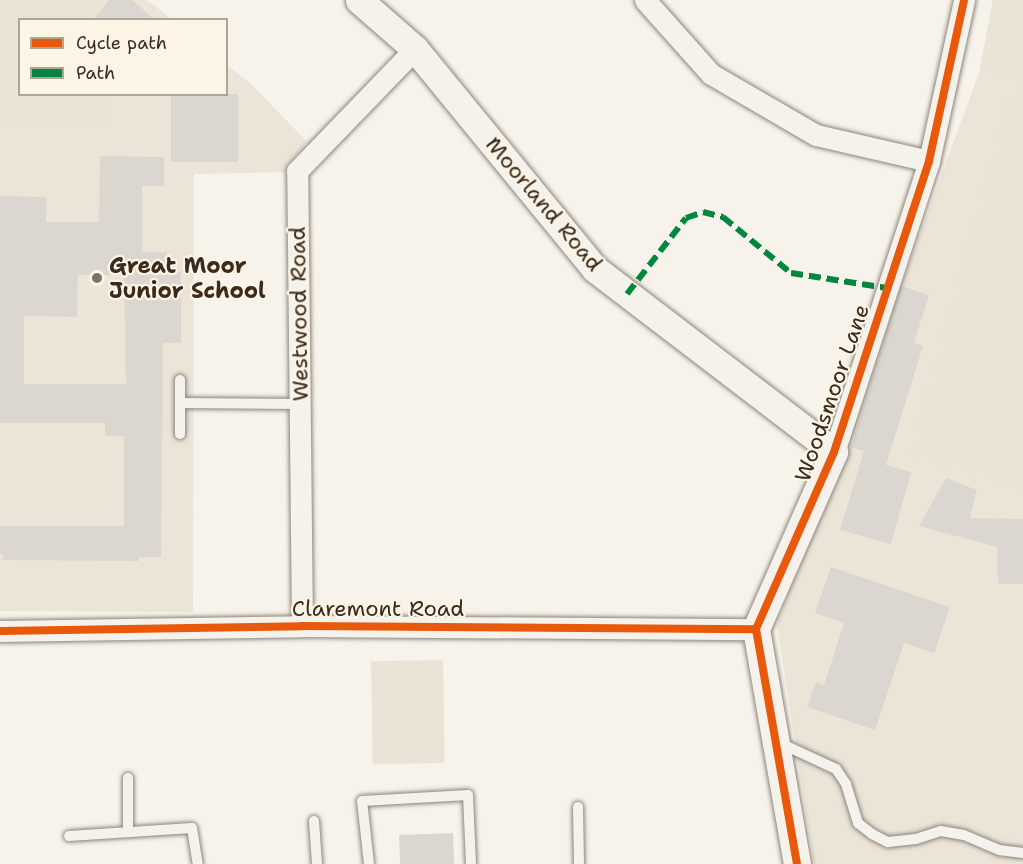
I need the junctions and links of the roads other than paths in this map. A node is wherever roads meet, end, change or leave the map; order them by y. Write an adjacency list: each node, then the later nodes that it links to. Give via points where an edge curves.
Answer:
1 (359, 0): 4 (street, Moorland Road)
2 (645, 0): 5 (street, via 711,74 816,135)
3 (964, 0): 5 (street, Woodsmoor Lane)
4 (415, 49): 8 (street, Westwood Road, via 297,171); 10 (street, Moorland Road, via 595,269)
5 (929, 161): 10 (street, Woodsmoor Lane)
6 (180, 380): 7 (lane)
7 (180, 403): 8 (lane); 9 (lane)
8 (300, 404): 11 (street, Westwood Road)
9 (180, 434)
10 (834, 452): 12 (street, Woodsmoor Lane)
11 (302, 626): 12 (street, Claremont Road); 13 (street, Claremont Road)
12 (756, 628): 14 (street)
13 (0, 631)
14 (775, 741): 20 (lane, via 836,769 846,784 858,823 888,842 941,831 964,835 999,850); 26 (street)
15 (128, 778): 18 (lane)
16 (578, 807): 25 (lane)
17 (314, 821): 22 (lane)
18 (128, 832): 19 (lane); 21 (lane, via 192,828)
19 (69, 836)
20 (1023, 853)
21 (198, 864)
22 (317, 864)
23 (369, 864): 24 (lane, via 362,801 468,795)
24 (471, 864)
25 (579, 864)
26 (796, 864)

